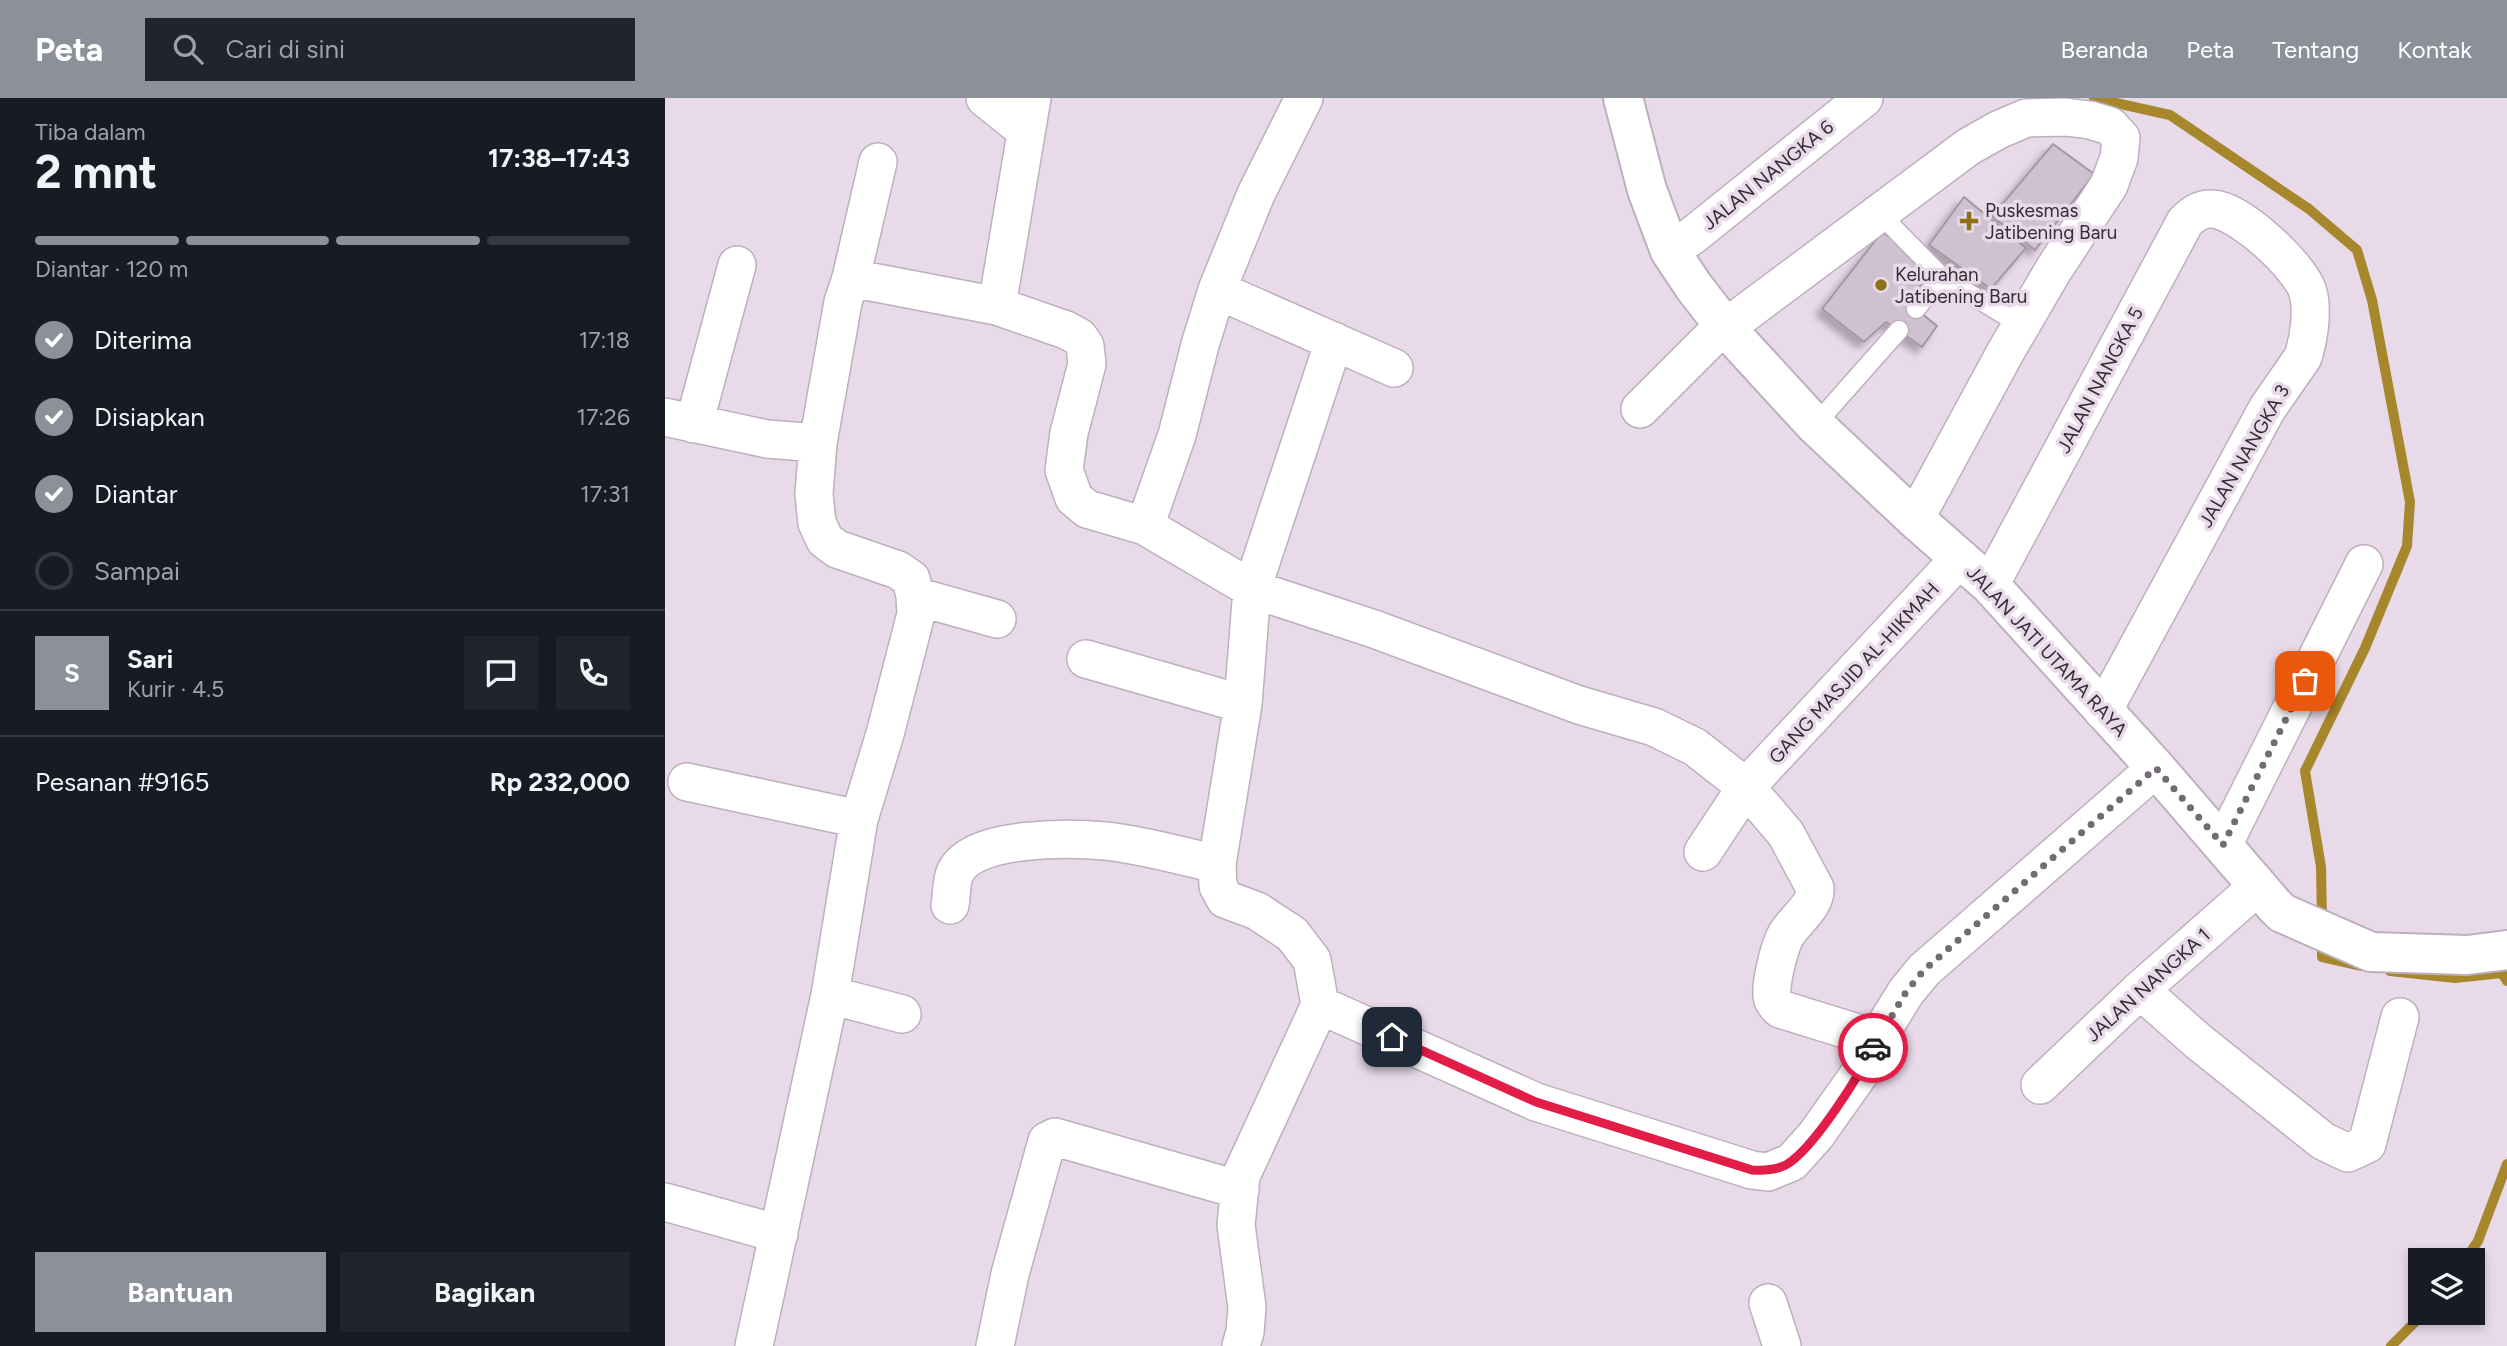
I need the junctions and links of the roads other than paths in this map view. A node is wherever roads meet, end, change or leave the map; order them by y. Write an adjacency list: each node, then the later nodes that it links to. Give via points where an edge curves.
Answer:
1 (985, 98): 5 (street)
2 (1304, 98): 13 (street, via 1256,194)
3 (1623, 98): 9 (street, JALAN JATI UTAMA RAYA, via 1647,190)
4 (1864, 98): 9 (street, JALAN NANGKA 6)
5 (1029, 114): 14 (street)
6 (878, 162): 12 (street)
7 (1879, 213): 11 (lane); 16 (street, via 1968,148 2026,118 2066,117 2110,127 2121,138 2109,185); 17 (street)
8 (2231, 214): 29 (street, JALAN NANGKA 5, via 2212,208 2195,212 2185,222); 35 (street, JALAN NANGKA 3, via 2279,252 2303,281 2309,298 2303,357 2267,409)
9 (1671, 251): 17 (street, JALAN JATI UTAMA RAYA)
10 (737, 265): 22 (street)
11 (1942, 277): 15 (lane); 16 (lane)
12 (851, 278): 14 (street); 24 (street)
13 (1217, 290): 19 (street); 26 (street, via 1177,435)
14 (997, 306): 26 (street, via 1079,337 1087,364 1064,470 1075,498 1087,509)
15 (1916, 309)
16 (2021, 325): 25 (street)
17 (1725, 327): 21 (street); 23 (street, JALAN JATI UTAMA RAYA)
18 (1899, 331): 23 (lane)
19 (1334, 341): 20 (street); 30 (street)
20 (1394, 368)
21 (1640, 409)
22 (680, 421): 24 (street, via 767,439)
23 (1815, 425): 25 (street, JALAN JATI UTAMA RAYA)
24 (818, 443): 31 (street, via 814,494 817,523 825,540 837,549 898,570 911,579)
25 (1915, 519): 27 (street, JALAN JATI UTAMA RAYA)
26 (1145, 526): 30 (street)
27 (1960, 558): 29 (street, JALAN JATI UTAMA RAYA); 38 (street, GANG MASJID AL-HIKMAH)
28 (2364, 564): 40 (street)
29 (1990, 585): 35 (street, JALAN JATI UTAMA RAYA)
30 (1252, 589): 34 (street); 38 (street, via 1579,705 1654,727 1695,747)
31 (915, 596): 32 (street); 39 (street, via 916,614)
32 (997, 619)
33 (1086, 659): 34 (street)
34 (1243, 704): 42 (street)
35 (2103, 711): 36 (street, JALAN JATI UTAMA RAYA)
36 (2156, 768): 40 (street, JALAN JATI UTAMA RAYA); 51 (street, via 1924,970)
37 (687, 782): 39 (street)
38 (1746, 787): 41 (street, GANG MASJID AL-HIKMAH); 51 (street, via 1786,834 1816,893 1779,948 1773,1001 1780,1009)
39 (859, 819): 47 (street)
40 (2223, 845): 43 (street, JALAN JATI UTAMA RAYA)
41 (1703, 852)
42 (1217, 864): 44 (street, via 1108,841 1067,839 1000,845 978,852 955,872); 48 (street, via 1218,886 1225,898 1257,911 1292,934 1312,960)
43 (2270, 900): 45 (street, JALAN JATI UTAMA RAYA, via 2371,952 2467,955); 46 (street, JALAN NANGKA 1)
44 (950, 905)
45 (2507, 950)
46 (2140, 990): 50 (street, via 2323,1141 2348,1153 2367,1144); 52 (street, JALAN NANGKA 1)
47 (830, 995): 49 (street); 55 (street)
48 (1320, 1005): 51 (street, via 1536,1102 1752,1170 1768,1171 1792,1162 1816,1135 1862,1070); 53 (street, via 1241,1176)
49 (902, 1014)
50 (2400, 1017)
51 (1877, 1039)
52 (2040, 1085)
53 (1240, 1191): 58 (street, via 1055,1137 1047,1141); 59 (street, via 1236,1225 1247,1307)
54 (665, 1202): 55 (street)
55 (779, 1234): 57 (street)
56 (1768, 1303): 60 (street)
57 (754, 1346)
58 (995, 1346)
59 (1241, 1346)
60 (1782, 1346)

